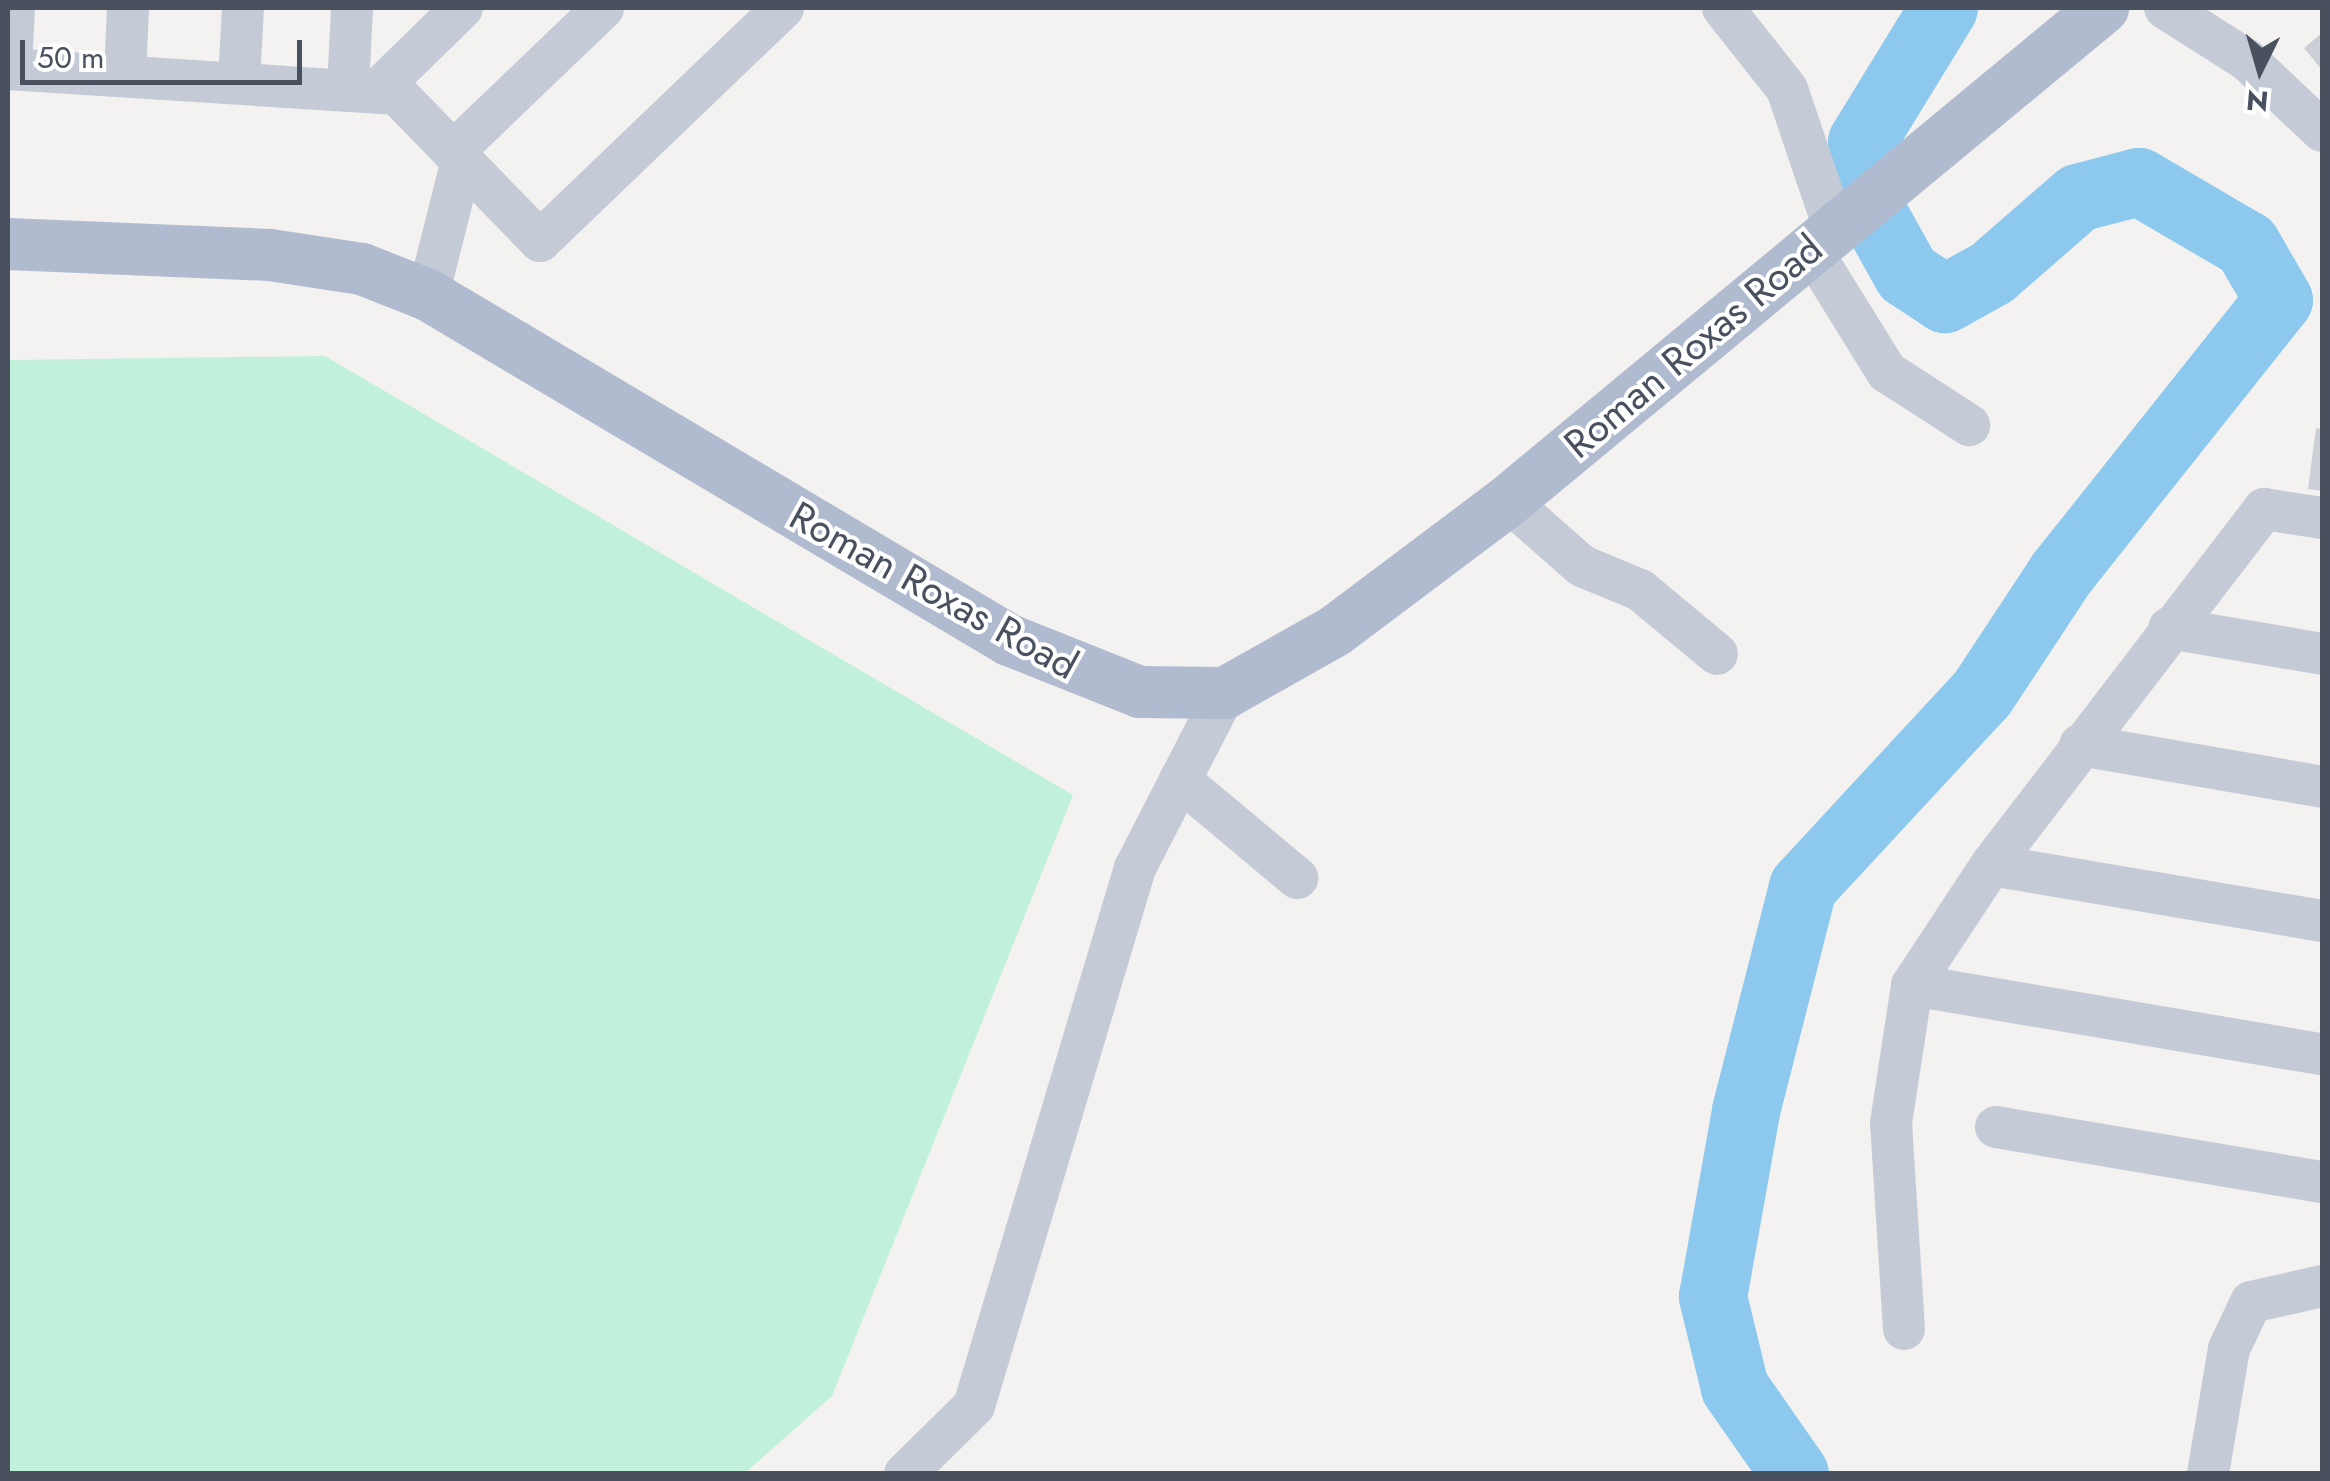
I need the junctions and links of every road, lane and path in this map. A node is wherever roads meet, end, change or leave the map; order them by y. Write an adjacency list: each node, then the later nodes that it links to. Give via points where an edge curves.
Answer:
1 (14, 8): 11 (street)
2 (128, 8): 12 (street)
3 (242, 8): 13 (street)
4 (352, 8): 14 (street)
5 (462, 8): 14 (street)
6 (603, 8): 16 (street)
7 (783, 8): 16 (street, via 540,242)
8 (1723, 8): 17 (street, via 1786,90)
9 (2103, 8): 17 (main road, Roman Roxas Road)
10 (2166, 8): 15 (street, via 2247,60)
11 (9, 69): 12 (street)
12 (125, 76): 13 (street)
13 (239, 81): 14 (street)
14 (364, 88): 16 (street, via 397,94)
15 (2322, 131)
16 (457, 156): 19 (street)
17 (1837, 226): 20 (street, via 1887,372); 21 (main road, Roman Roxas Road)
18 (8, 244): 19 (main road, Roman Roxas Road, via 270,255 362,269)
19 (428, 295): 26 (main road, Roman Roxas Road, via 1009,640 1140,692)
20 (1969, 424)
21 (1508, 501): 24 (street, via 1582,566 1640,590); 26 (main road, Roman Roxas Road, via 1334,631)
22 (2322, 518): 23 (street, via 2264,508)
23 (2168, 628): 25 (street); 27 (street)
24 (1717, 654)
25 (2322, 654)
26 (1225, 693): 28 (street)
27 (2080, 745): 29 (street); 30 (street)
28 (1180, 780): 31 (street); 39 (street, via 1135,868 974,1406)
29 (2322, 787)
30 (1990, 865): 32 (street); 33 (street)
31 (1297, 878)
32 (2322, 921)
33 (1912, 985): 34 (street); 38 (street, via 1890,1123)
34 (2322, 1054)
35 (1996, 1127): 36 (street)
36 (2322, 1182)
37 (2322, 1286): 40 (street, via 2251,1302 2229,1349)
38 (1904, 1329)
39 (905, 1474)
40 (2208, 1474)

